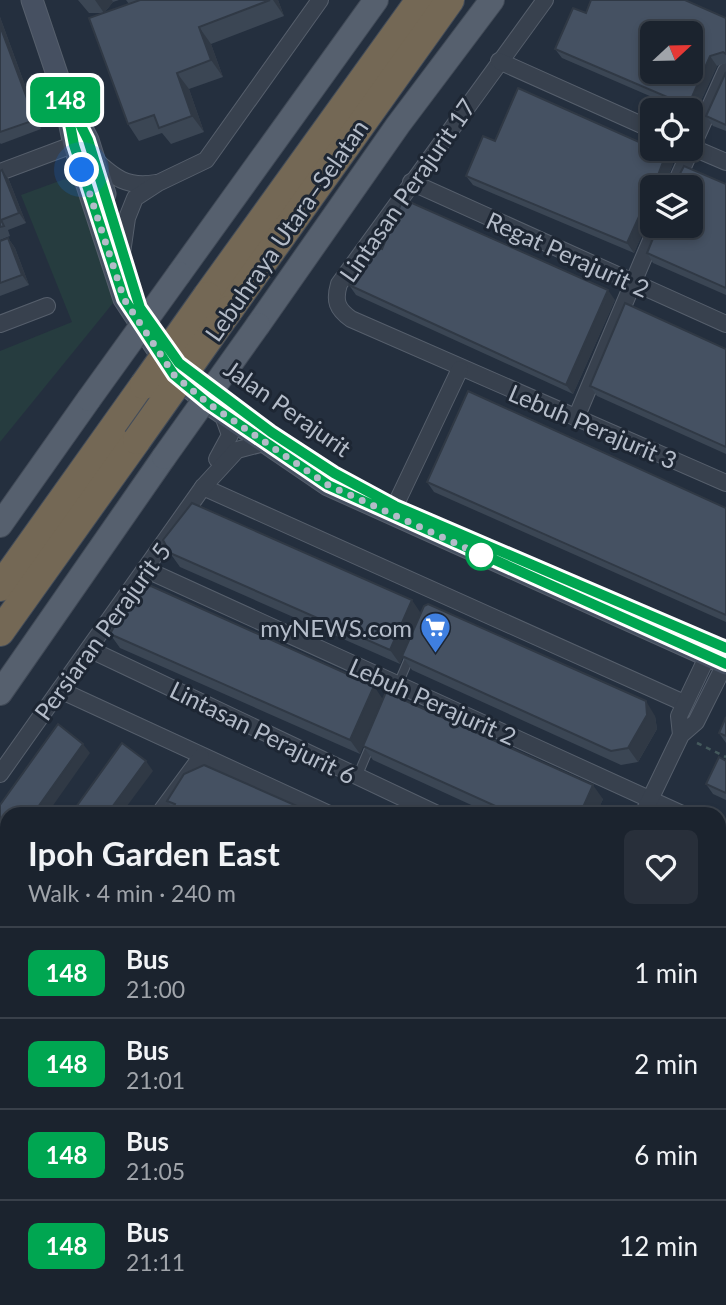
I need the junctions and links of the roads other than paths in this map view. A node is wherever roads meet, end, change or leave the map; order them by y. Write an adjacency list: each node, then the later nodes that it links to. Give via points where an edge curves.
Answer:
1 (32, 0): 12 (street, Jalan Perajurit)
2 (320, 0): 17 (street, via 206,160)
3 (376, 0): 32 (main road, bridge)
4 (419, 0): 21 (highway, Lebuhraya Utara–Selatan)
5 (450, 0): 21 (highway, Lebuhraya Utara–Selatan)
6 (492, 0): 41 (main road, bridge, via 398,125)
7 (545, 0): 8 (street, Lintasan Perajurit 17)
8 (499, 61): 11 (street); 16 (street, Lintasan Perajurit 17)
9 (726, 71): 10 (street)
10 (703, 122)
11 (640, 124)
12 (85, 148): 15 (street); 17 (street, via 123,183); 19 (street, Jalan Perajurit); 26 (street, Jalan Perajurit, via 131,314 174,375)
13 (703, 152): 14 (street)
14 (726, 162)
15 (0, 172)
16 (411, 182): 20 (street, Regat Perajurit 2); 25 (street, Lintasan Perajurit 17, via 339,284 335,298 351,319)
17 (158, 183): 19 (street, via 135,198 130,207)
18 (652, 238): 20 (street)
19 (122, 253): 31 (street, Jalan Perajurit, via 140,308 179,363 271,432)
20 (631, 283): 24 (street, Regat Perajurit 2); 27 (street)
21 (218, 303): 34 (highway, Lebuhraya Utara–Selatan, bridge, via 144,385); 35 (highway, Lebuhraya Utara–Selatan, bridge, via 137,440)
22 (47, 306): 23 (street)
23 (0, 324)
24 (726, 324)
25 (460, 369): 27 (street, Lebuh Perajurit 3); 31 (street)
26 (222, 413): 28 (street, Jalan Perajurit); 30 (street, Persiaran Perajurit 5, via 230,435)
27 (576, 418): 29 (street, Lebuh Perajurit 3)
28 (264, 443): 30 (street, Persiaran Perajurit 5, via 237,450); 38 (street, Jalan Perajurit, via 358,501)
29 (726, 483)
30 (203, 487): 33 (street, Persiaran Perajurit 5); 42 (street, via 435,600)
31 (395, 506): 38 (street, Jalan Perajurit)
32 (0, 525)
33 (147, 570): 37 (street, Persiaran Perajurit 5); 39 (street, Lebuh Perajurit 2)
34 (0, 586)
35 (0, 632)
36 (418, 640): 39 (lane)
37 (89, 649): 40 (street, Persiaran Perajurit 5); 48 (street, Lintasan Perajurit 6)
38 (721, 656): 42 (street); 45 (street, via 696,722)
39 (398, 685): 43 (lane); 52 (street, Lebuh Perajurit 2)
40 (60, 690): 46 (street, Lintasan Perajurit 6); 47 (street, Persiaran Perajurit 5)
41 (0, 693)
42 (684, 703): 45 (street, via 679,716)
43 (387, 708)
44 (377, 731): 48 (lane)
45 (681, 735): 52 (street)
46 (201, 757): 49 (street); 50 (street, Lintasan Perajurit 6)
47 (0, 774)
48 (356, 777): 51 (street, Lintasan Perajurit 6)
49 (164, 807)
50 (313, 807)
51 (422, 807)
52 (646, 807)

